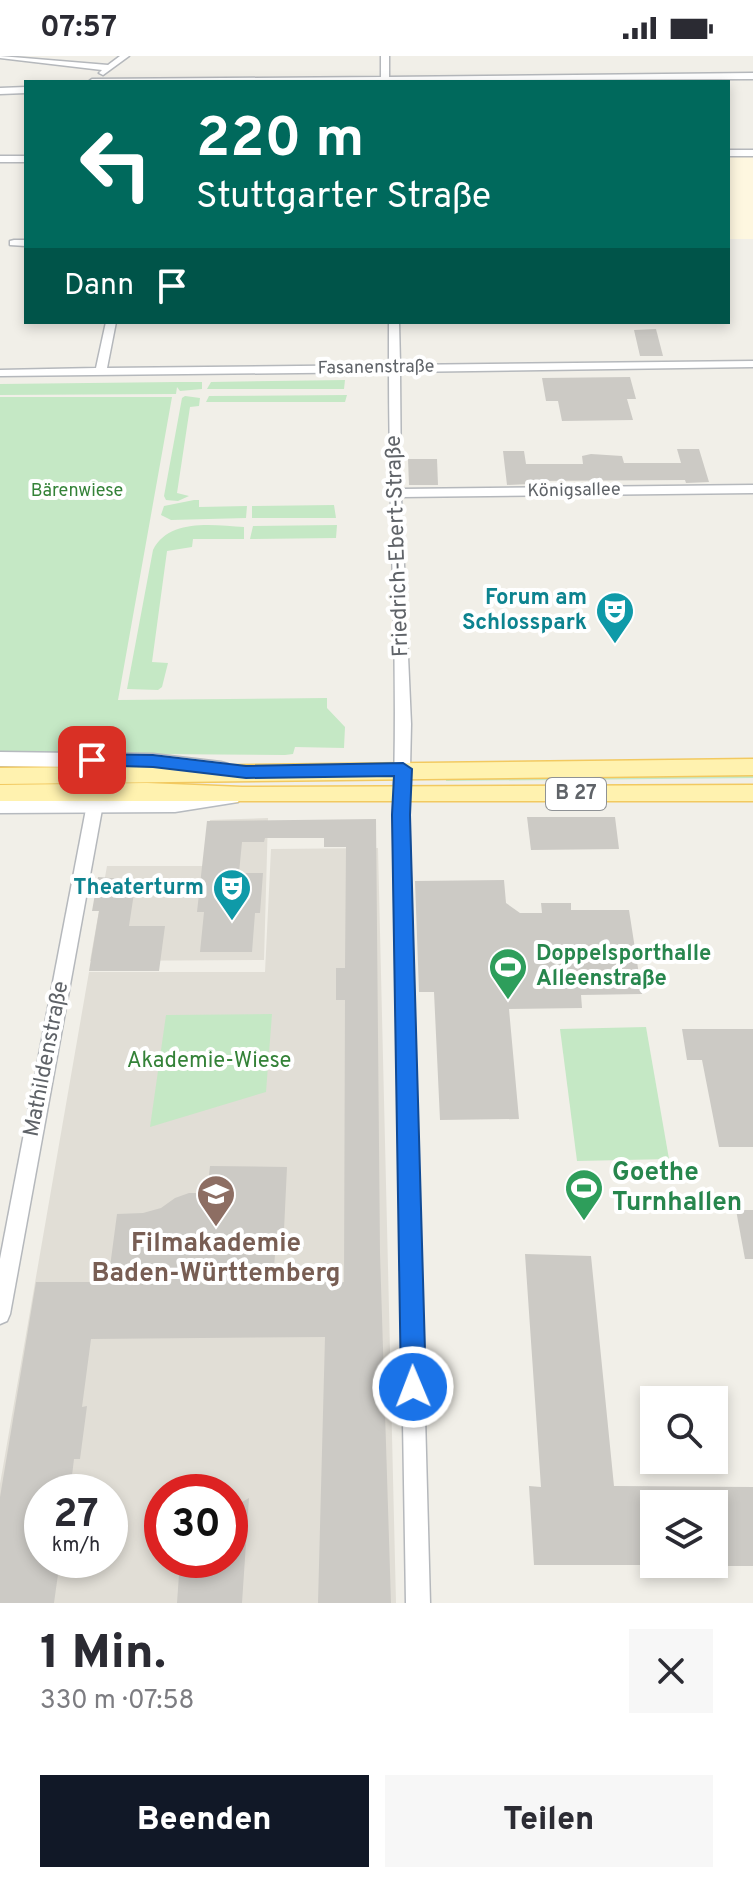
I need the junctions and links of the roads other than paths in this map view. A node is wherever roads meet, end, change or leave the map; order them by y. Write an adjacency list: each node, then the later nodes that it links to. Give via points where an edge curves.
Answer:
1 (0, 56): 4 (street)
2 (125, 56): 4 (street)
3 (385, 56): 7 (street)
4 (109, 68): 6 (street)
5 (753, 76): 8 (street)
6 (94, 80)
7 (385, 80)
8 (459, 80)
9 (730, 85): 10 (street)
10 (753, 85)
11 (24, 90): 12 (street)
12 (0, 91)
13 (730, 153): 14 (street)
14 (753, 153)
15 (0, 159): 16 (street)
16 (24, 159)
17 (14, 243): 18 (street)
18 (24, 243)
19 (111, 324): 23 (street)
20 (394, 324): 22 (street, Friedrich-Ebert-Straße)
21 (753, 364): 22 (street, Fasanenstraße)
22 (394, 368): 23 (street, Fasanenstraße); 26 (street, Friedrich-Ebert-Straße)
23 (101, 372): 24 (street, Fasanenstraße)
24 (0, 373)
25 (753, 489): 26 (street, Königsallee)
26 (395, 493): 29 (street, Friedrich-Ebert-Straße)
27 (0, 759): 31 (main road, via 153,761)
28 (753, 767): 29 (main road, B 27)
29 (403, 769): 31 (main road, B 27); 34 (street, Friedrich-Ebert-Straße)
30 (0, 776): 31 (main road, B 27)
31 (244, 784): 32 (main road, B 27); 34 (main road, B 27); 35 (main road, via 175,804)
32 (0, 793)
33 (753, 793): 34 (main road, B 27)
34 (401, 795): 38 (street, Friedrich-Ebert-Straße)
35 (95, 804): 36 (main road); 37 (street, Mathildenstraße)
36 (0, 805)
37 (0, 1314)
38 (418, 1603)

